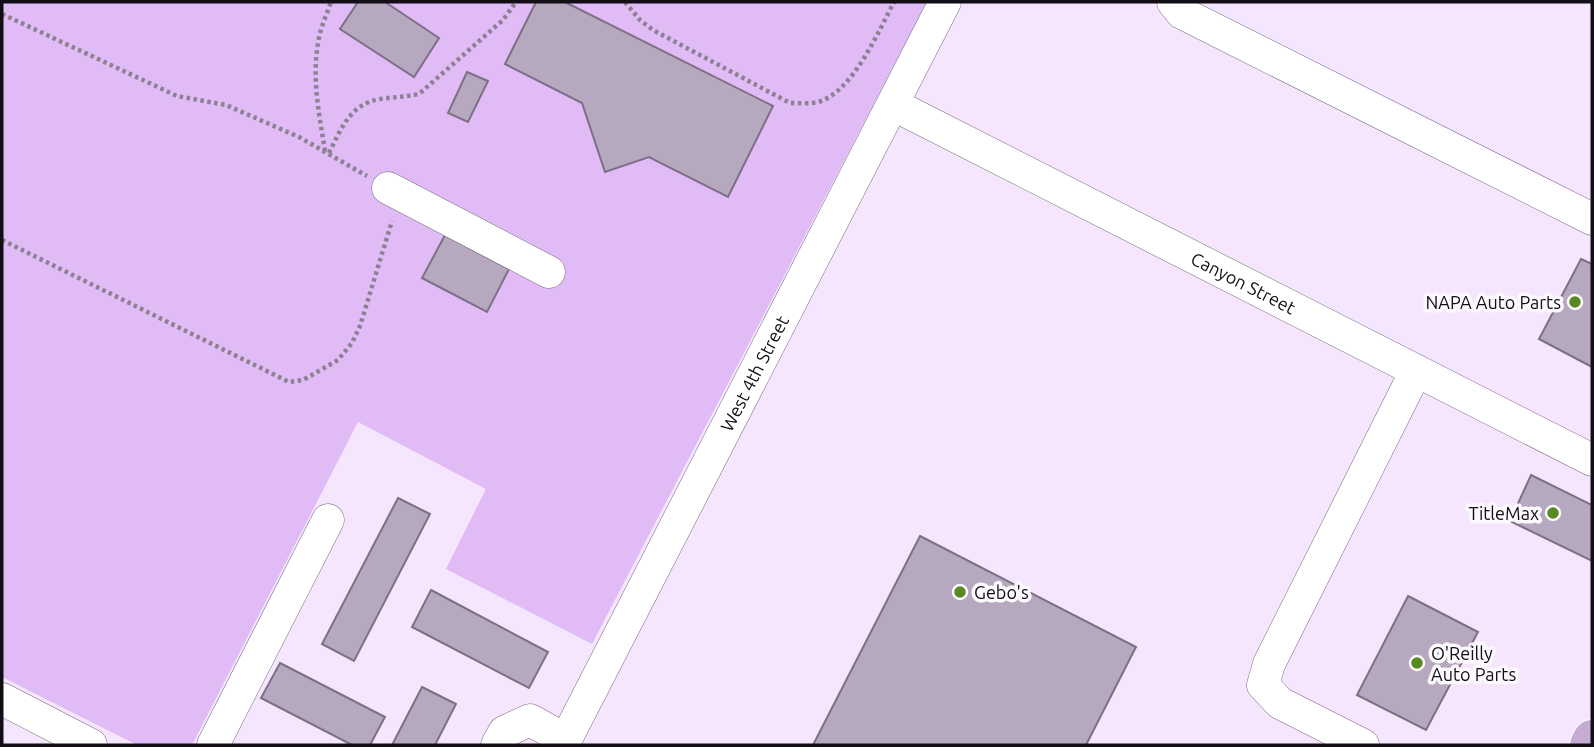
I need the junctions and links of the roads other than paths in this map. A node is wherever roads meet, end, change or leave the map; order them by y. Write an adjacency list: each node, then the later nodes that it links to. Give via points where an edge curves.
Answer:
1 (945, 2): 3 (street, West 4th Street)
2 (1173, 2): 5 (street, via 1182,13)
3 (894, 105): 7 (street, Canyon Street); 12 (street, West 4th Street)
4 (388, 188): 6 (street)
5 (1592, 219)
6 (549, 272)
7 (1416, 371): 8 (street, Canyon Street); 16 (street, via 1269,664 1263,685 1280,703)
8 (1592, 460)
9 (328, 520): 13 (street)
10 (2, 699): 14 (street)
11 (1592, 739): 17 (main road)
12 (564, 743): 15 (street, via 530,720 504,732)
13 (218, 744)
14 (91, 745)
15 (497, 745)
16 (1363, 745)
17 (1589, 745)

